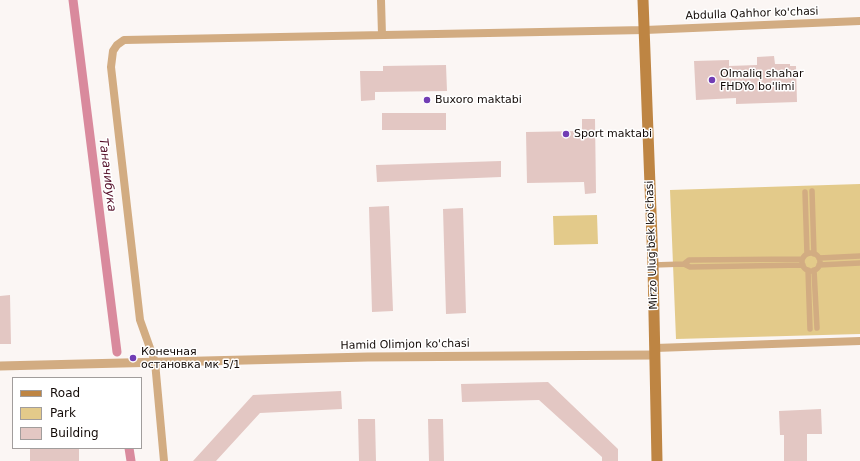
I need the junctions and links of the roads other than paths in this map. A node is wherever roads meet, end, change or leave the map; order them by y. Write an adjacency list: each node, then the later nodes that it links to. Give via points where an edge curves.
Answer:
1 (381, 0): 5 (street)
2 (643, 0): 4 (main road, Mirzo Ulug'bek ko'chasi)
3 (860, 21): 4 (street, Abdulla Qahhor ko'chasi)
4 (645, 30): 5 (street, Abdulla Qahhor ko'chasi); 15 (main road, Mirzo Ulug'bek ko'chasi)
5 (382, 35): 24 (street, Abdulla Qahhor ko'chasi, via 124,40 117,44 113,51 111,67 140,320)
6 (812, 191): 9 (street)
7 (805, 192): 8 (street)
8 (807, 254): 9 (street); 12 (street)
9 (814, 254): 11 (street)
10 (860, 256): 11 (street)
11 (819, 258): 17 (street)
12 (802, 259): 14 (street, via 689,260); 16 (street)
13 (860, 263): 17 (street)
14 (684, 264): 15 (street); 16 (street, via 690,267)
15 (653, 265): 23 (main road, Mirzo Ulug'bek ko'chasi)
16 (803, 265): 18 (street)
17 (819, 265): 19 (street)
18 (808, 270): 19 (street); 21 (street)
19 (814, 270): 20 (street)
20 (817, 328)
21 (810, 329)
22 (860, 341): 23 (street)
23 (655, 351): 24 (street, Hamid Olimjon ko'chasi); 27 (main road, Mirzo Ulug'bek ko'chasi)
24 (155, 362): 25 (street, Hamid Olimjon ko'chasi); 26 (street, Abdulla Qahhor ko'chasi)
25 (0, 366)
26 (164, 461)
27 (657, 461)

